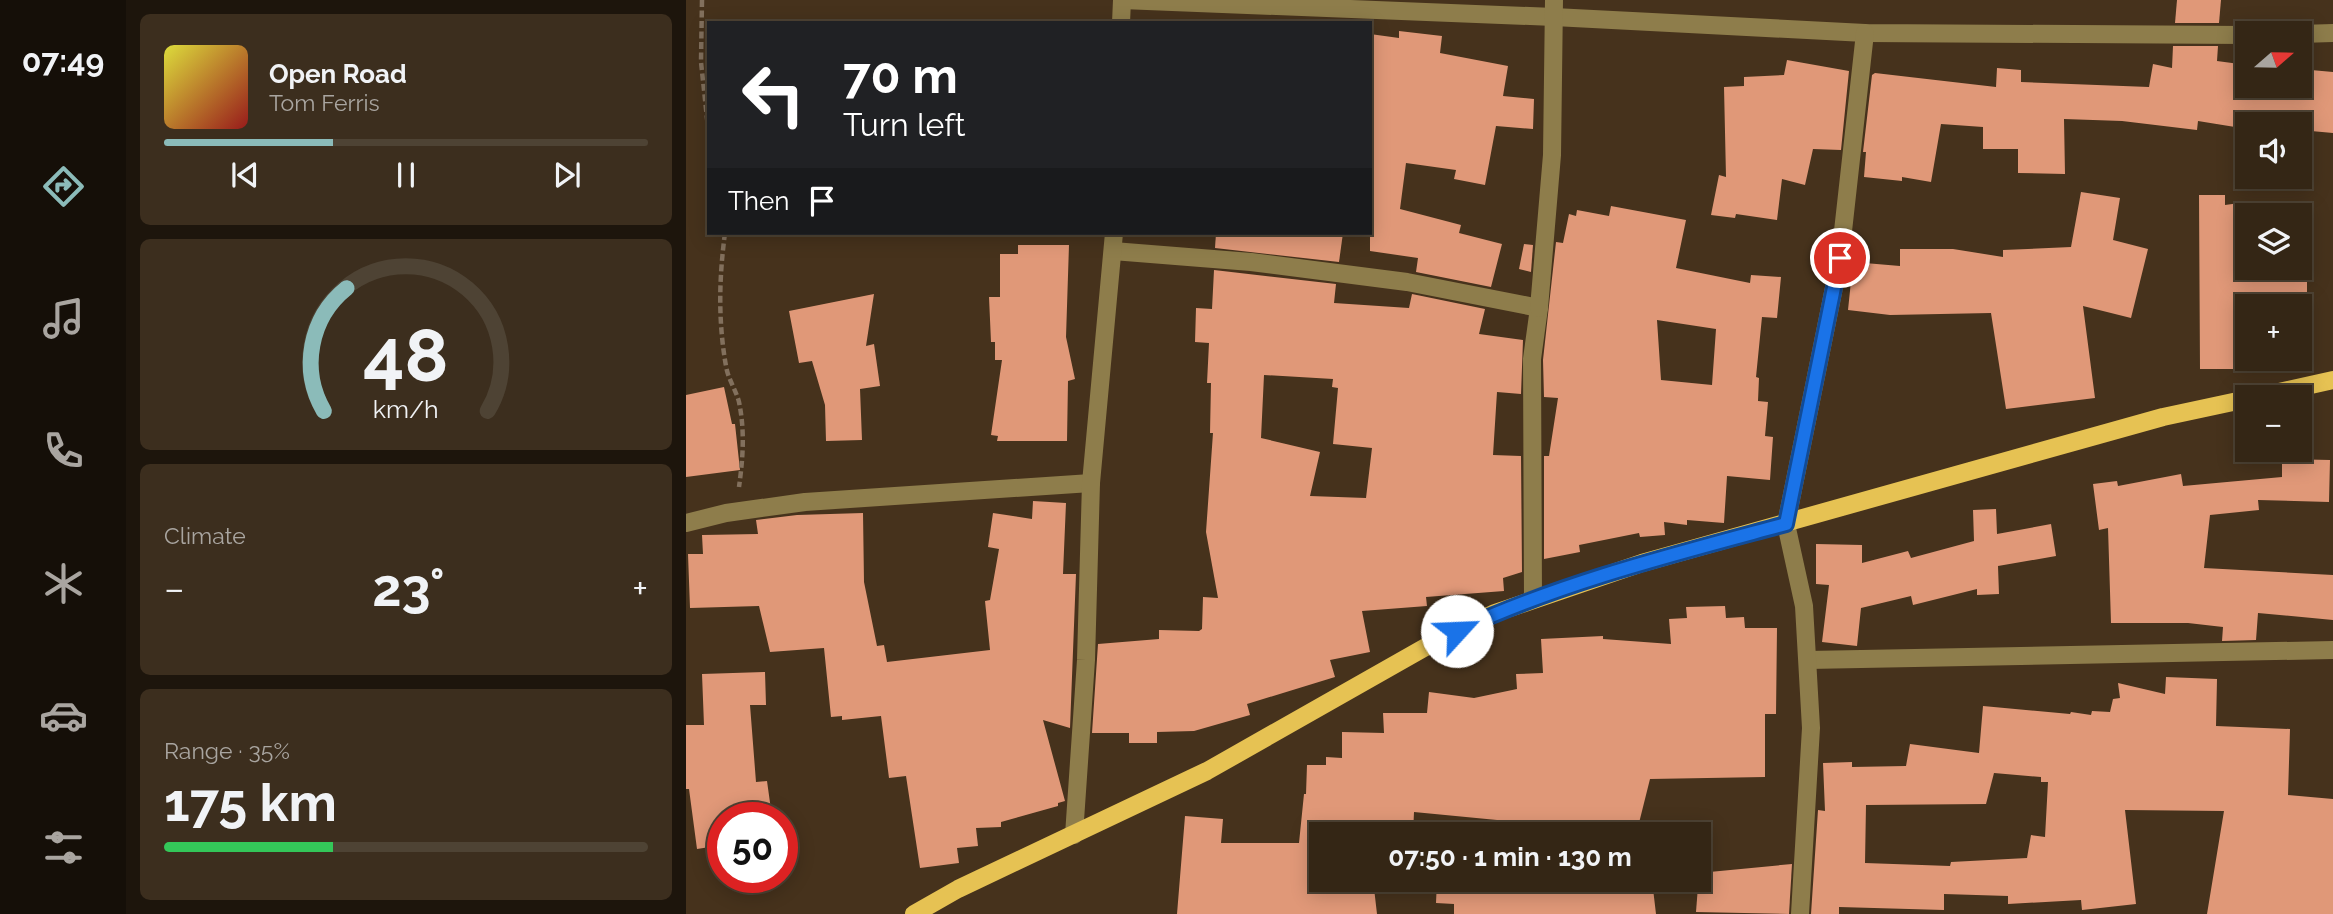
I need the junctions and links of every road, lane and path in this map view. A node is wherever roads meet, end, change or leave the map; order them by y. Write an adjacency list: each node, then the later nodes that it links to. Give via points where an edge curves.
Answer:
1 (702, 0): 9 (path, via 701,62)
2 (1122, 0): 3 (street); 4 (street)
3 (1554, 9): 5 (street); 13 (street, via 1552,155)
4 (1121, 21)
5 (1865, 33): 8 (street); 20 (street, via 1840,258)
6 (2333, 33): 7 (street)
7 (2312, 34)
8 (2235, 35)
9 (707, 118)
10 (725, 235): 18 (path, via 720,327 745,439)
11 (1114, 235): 12 (street)
12 (1113, 251): 13 (street, via 1251,262 1407,282); 17 (street)
13 (1539, 308): 21 (street, via 1532,359)
14 (2333, 380): 15 (main road)
15 (2311, 385)
16 (2235, 402): 20 (main road, via 2163,417)
17 (1091, 483): 18 (street, via 805,502); 24 (street, via 1086,660)
18 (735, 512): 19 (street)
19 (686, 523)
20 (1786, 524): 21 (main road, via 1642,563); 23 (street, via 1804,606)
21 (1533, 599): 24 (main road, via 1438,640 1207,771)
22 (2333, 650): 23 (street)
23 (1808, 660): 26 (street, via 1811,728)
24 (1074, 835): 25 (main road)
25 (914, 914)
26 (1800, 914)

